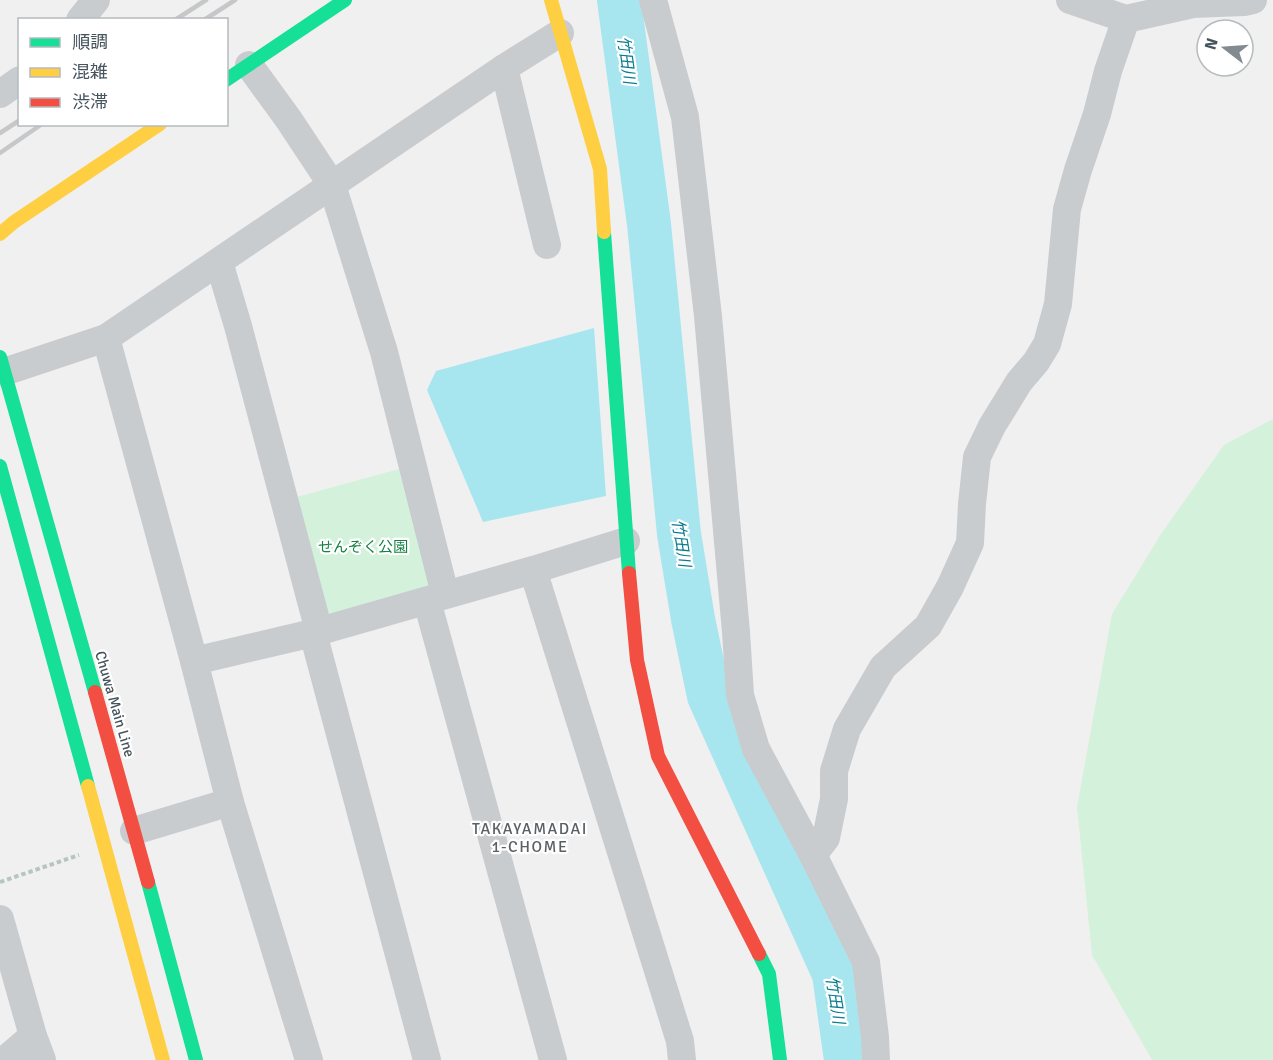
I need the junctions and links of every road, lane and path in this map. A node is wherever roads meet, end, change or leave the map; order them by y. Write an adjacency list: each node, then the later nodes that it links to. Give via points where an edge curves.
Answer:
1 (65, 0): 8 (street)
2 (96, 0): 9 (street)
3 (345, 0): 13 (street)
4 (551, 0): 11 (street)
5 (653, 0): 32 (street, via 685,117 708,316 740,695 756,749)
6 (1070, 0): 10 (street)
7 (1253, 0): 10 (street, via 1193,4)
8 (70, 18)
9 (82, 18)
10 (1126, 18): 32 (street, via 1067,209 1058,304 1047,344 1019,382 977,457 970,543 950,587 927,626 883,667 847,729 834,771 834,799 826,838)
11 (560, 33): 12 (street); 24 (street, via 600,169)
12 (504, 68): 17 (street); 19 (street)
13 (238, 72): 17 (street, via 289,120)
14 (18, 81): 15 (street)
15 (0, 94)
16 (157, 126): 18 (street)
17 (332, 185): 20 (street); 26 (street, via 384,352)
18 (0, 234)
19 (547, 245)
20 (219, 262): 21 (street); 27 (street)
21 (106, 338): 22 (street); 28 (street)
22 (2, 365): 30 (street, Chuwa Main Line)
23 (0, 466): 37 (street)
24 (626, 541): 25 (street); 43 (street, via 637,660 658,756 769,974)
25 (534, 570): 26 (street); 42 (street, via 680,1041)
26 (436, 597): 27 (street); 41 (street)
27 (316, 632): 28 (street); 40 (street)
28 (194, 661): 29 (street)
29 (230, 802): 30 (street); 39 (street)
30 (134, 831): 38 (street, Chuwa Main Line)
31 (79, 855): 33 (path)
32 (813, 855): 44 (street, via 866,962)
33 (0, 882)
34 (0, 919): 35 (street)
35 (38, 1048): 36 (street)
36 (5, 1060)
37 (163, 1060)
38 (196, 1060)
39 (309, 1060)
40 (427, 1060)
41 (553, 1060)
42 (682, 1060)
43 (780, 1060)
44 (876, 1060)

